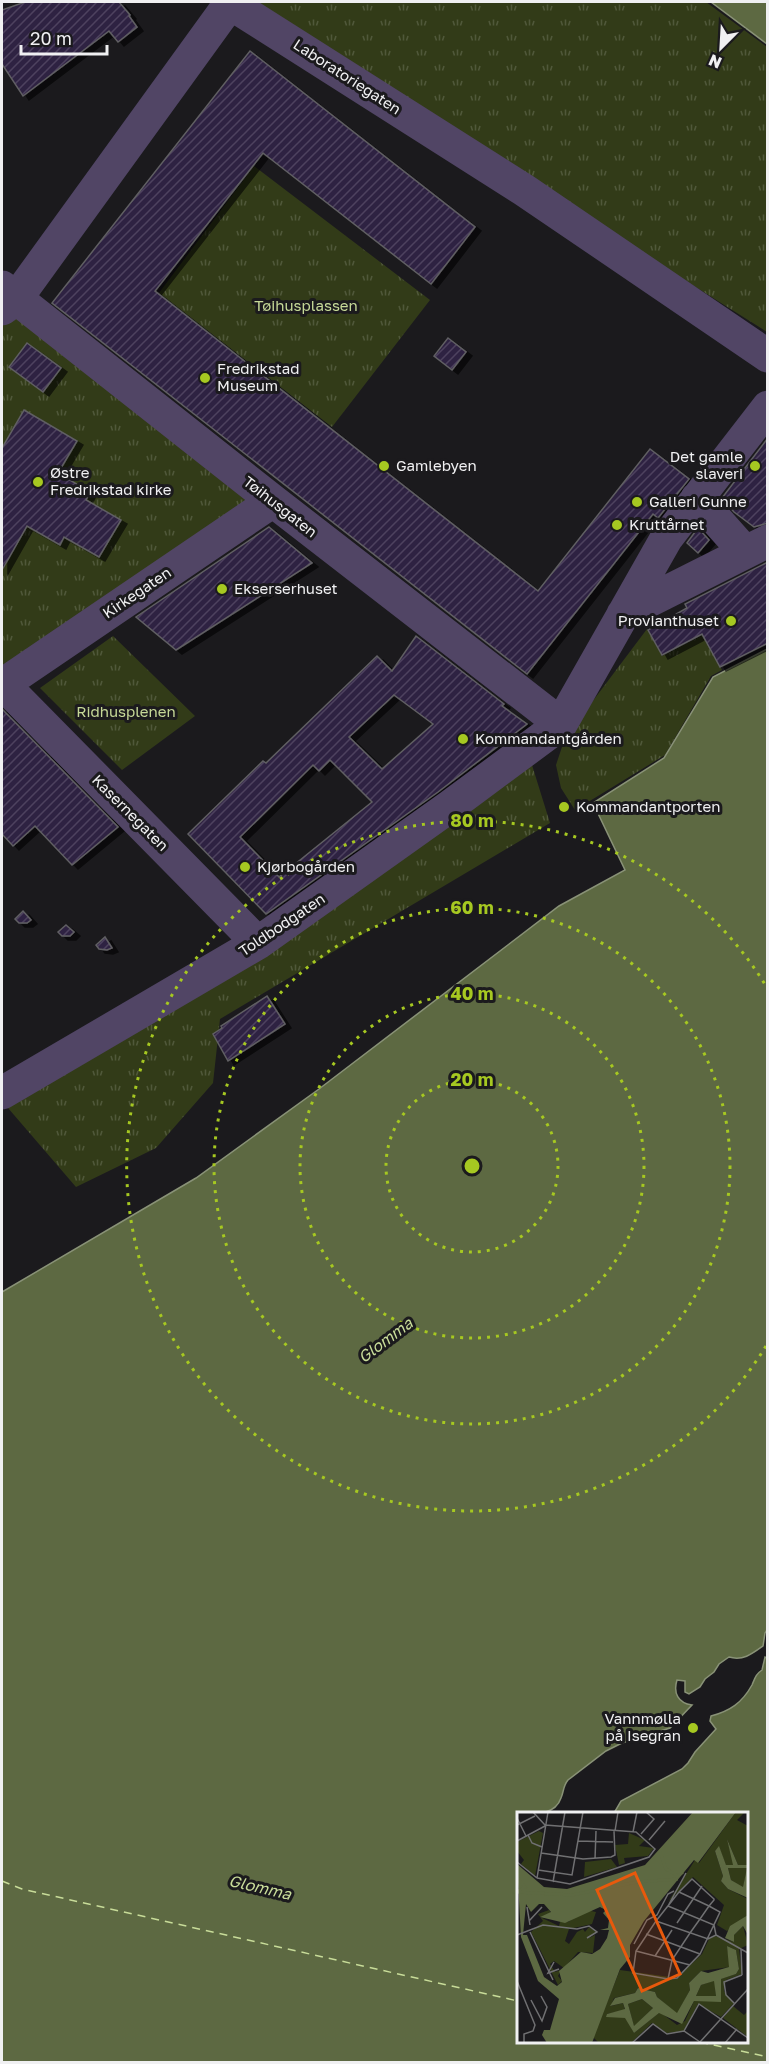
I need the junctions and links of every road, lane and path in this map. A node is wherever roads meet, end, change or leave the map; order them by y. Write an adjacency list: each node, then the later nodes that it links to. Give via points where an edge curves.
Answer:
1 (229, 2): 2 (street, Laboratoriegaten); 3 (street, Laboratoriegaten, via 524,190)
2 (6, 298): 6 (street, Tøihusgaten)
3 (768, 356)
4 (768, 407): 5 (street, Toldbodgaten)
5 (697, 498): 7 (street); 8 (street, Toldbodgaten, via 666,539)
6 (273, 501): 9 (street, Kirkegaten); 10 (street, Tøihusgaten)
7 (756, 547): 8 (street)
8 (623, 614): 10 (street, Toldbodgaten)
9 (2, 684): 11 (street, Kasernegaten)
10 (561, 724): 11 (street, Toldbodgaten)
11 (258, 943): 12 (street, Toldbodgaten)
12 (2, 1093)

